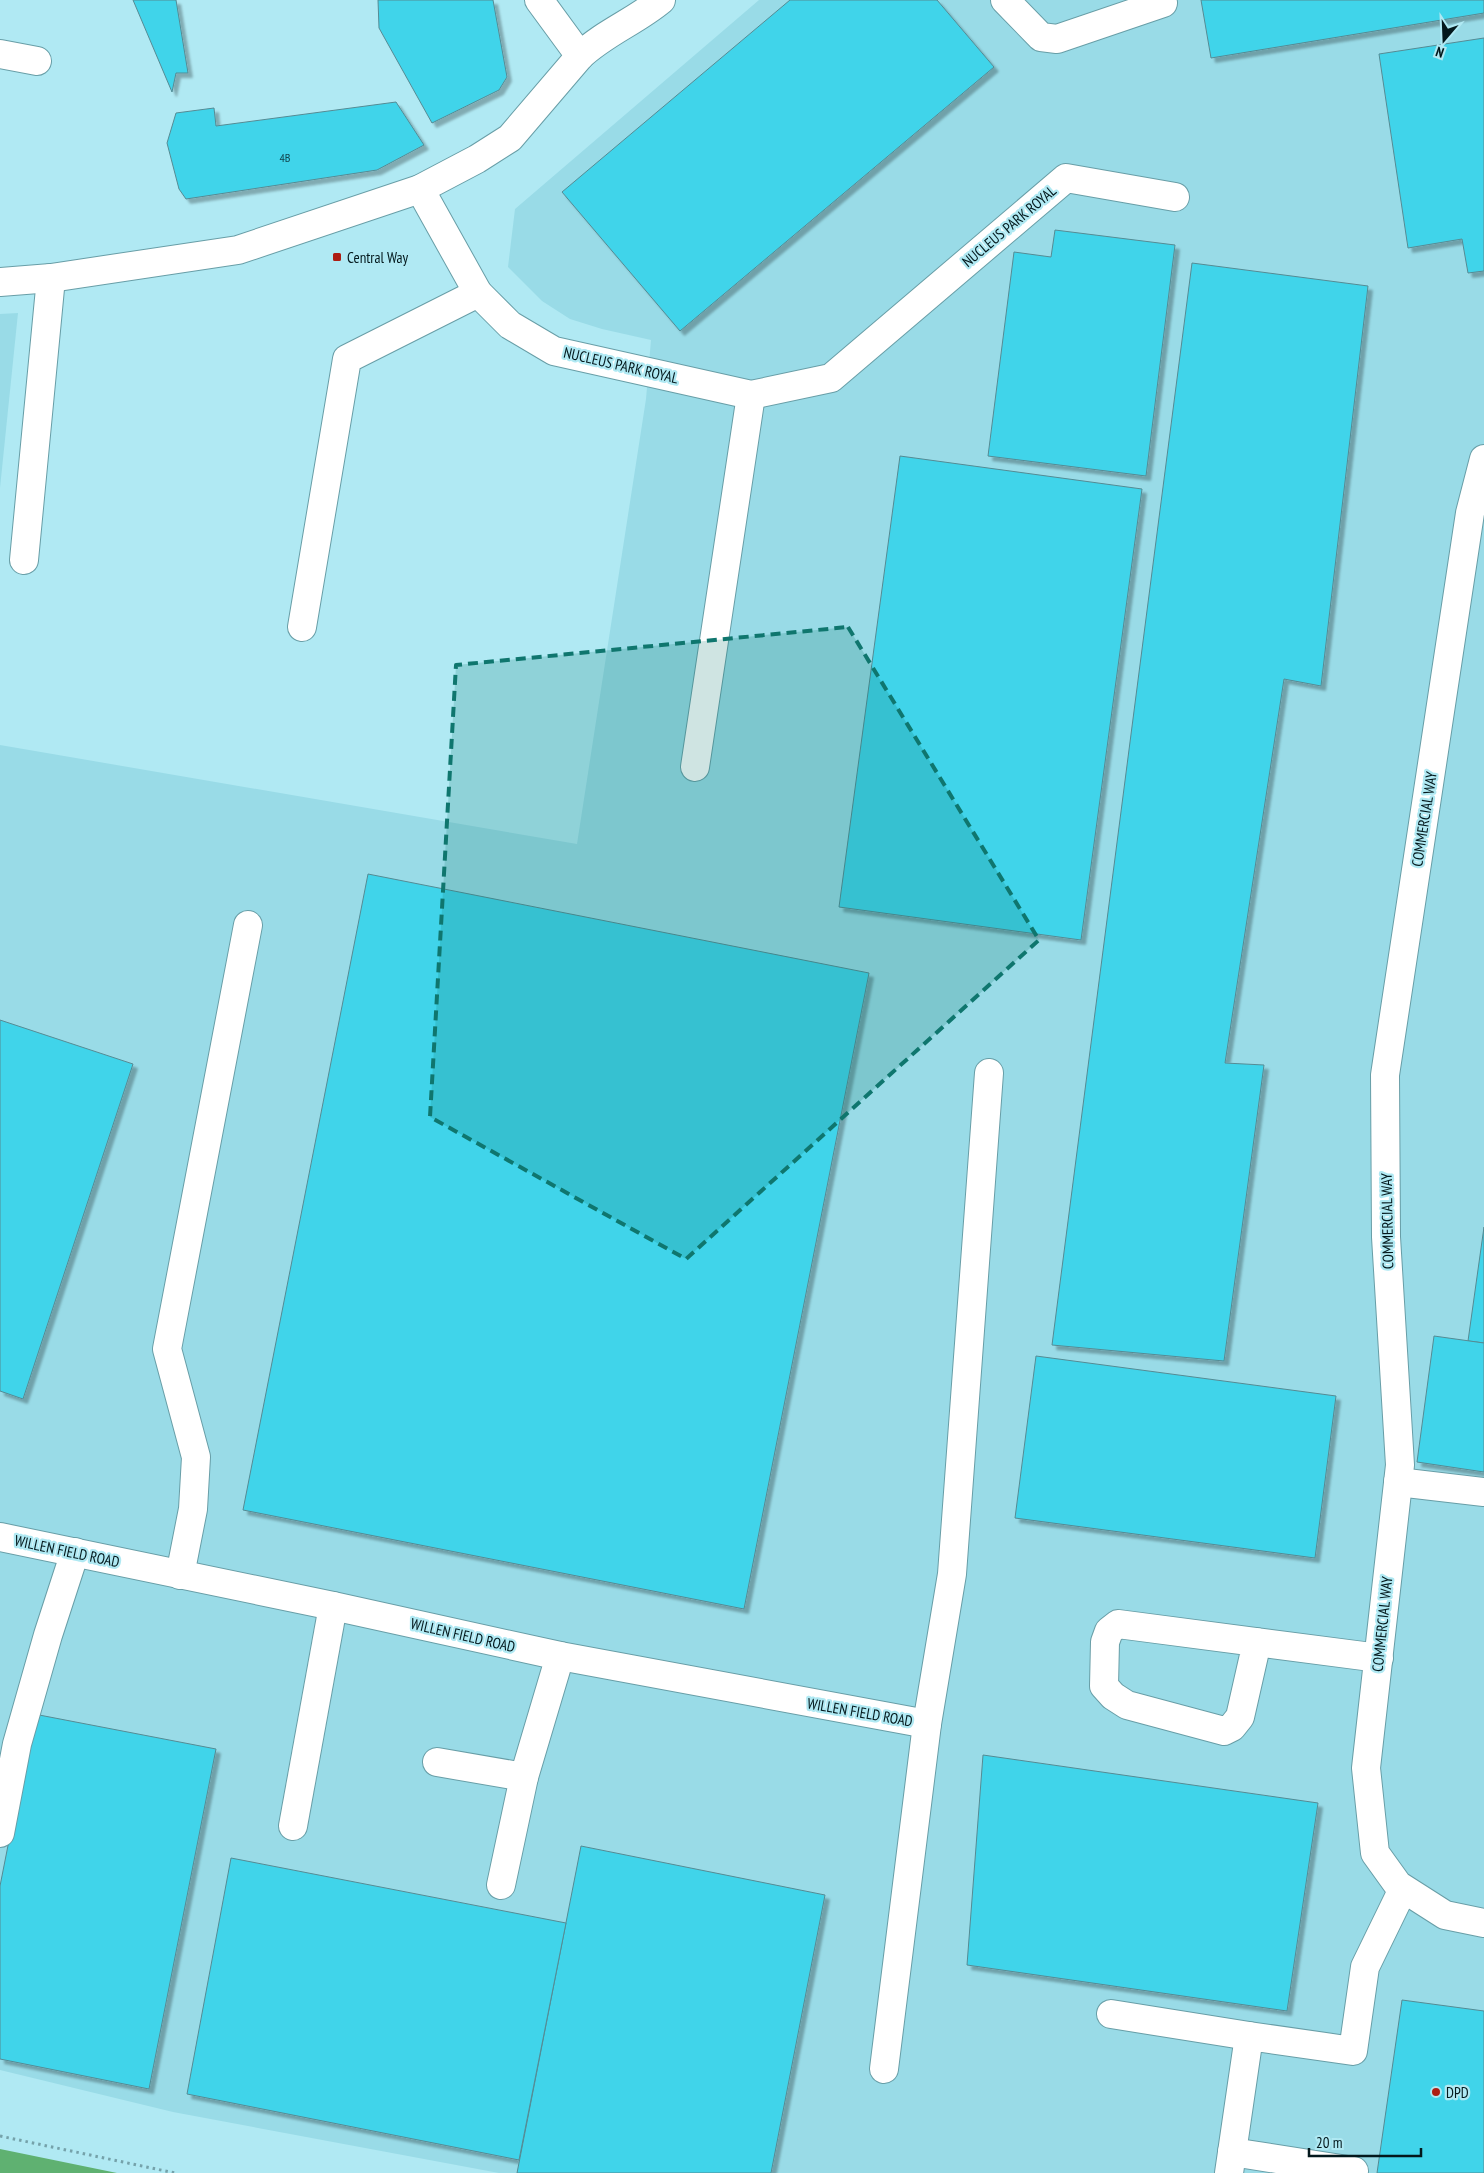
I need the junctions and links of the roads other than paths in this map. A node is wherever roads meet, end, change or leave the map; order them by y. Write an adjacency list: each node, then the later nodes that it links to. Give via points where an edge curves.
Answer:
1 (540, 0): 6 (street)
2 (661, 0): 6 (street, via 592,44)
3 (1005, 0): 4 (street, via 1041,37 1056,39)
4 (1163, 3)
5 (0, 54): 7 (street)
6 (580, 56): 8 (street, via 510,138 478,159)
7 (37, 61)
8 (420, 188): 10 (street, via 238,250); 12 (street, NUCLEUS PARK ROYAL)
9 (1175, 197): 13 (street, NUCLEUS PARK ROYAL, via 1066,178 831,378)
10 (51, 278): 11 (street); 15 (street)
11 (0, 282)
12 (478, 293): 13 (street, NUCLEUS PARK ROYAL, via 510,325 554,351); 16 (street, via 347,359)
13 (751, 394): 17 (street)
14 (1484, 459): 20 (street, COMMERCIAL WAY, via 1470,513 1385,1074 1386,1237 1400,1465)
15 (24, 560)
16 (302, 627)
17 (695, 767)
18 (248, 925): 24 (street, via 168,1349 196,1457 193,1508)
19 (988, 1073): 29 (street, WILLEN FIELD ROAD, via 952,1574)
20 (1398, 1482): 21 (street); 28 (street, COMMERCIAL WAY)
21 (1484, 1492)
22 (0, 1537): 23 (street, WILLEN FIELD ROAD)
23 (75, 1552): 24 (street, WILLEN FIELD ROAD); 33 (street, via 16,1744)
24 (180, 1575): 25 (street, WILLEN FIELD ROAD)
25 (333, 1606): 27 (street, WILLEN FIELD ROAD); 32 (street)
26 (1257, 1642): 26 (street, via 1118,1624 1109,1631 1105,1642 1104,1686 1127,1705 1224,1731 1240,1717); 28 (street)
27 (560, 1656): 29 (street, WILLEN FIELD ROAD); 31 (street)
28 (1379, 1658): 35 (street, COMMERCIAL WAY, via 1366,1768 1375,1853)
29 (927, 1724): 39 (street, WILLEN FIELD ROAD)
30 (437, 1762): 31 (street)
31 (524, 1777): 34 (street)
32 (293, 1826)
33 (0, 1833)
34 (501, 1885)
35 (1403, 1889): 36 (street, COMMERCIAL WAY, via 1445,1915); 38 (street, via 1365,1967 1353,2051)
36 (1484, 1923)
37 (1112, 2014): 38 (street)
38 (1249, 2036): 40 (street)
39 (884, 2069)
40 (1231, 2162): 41 (street)
41 (1354, 2171)

